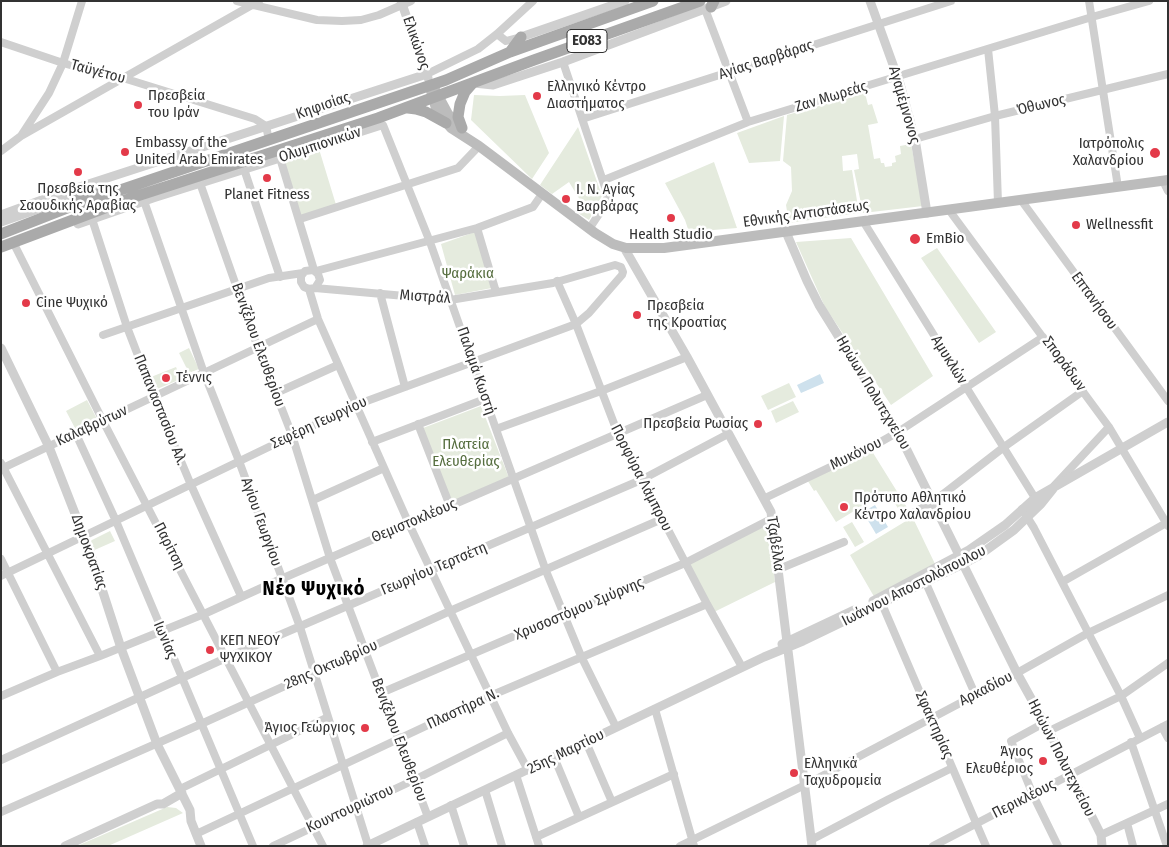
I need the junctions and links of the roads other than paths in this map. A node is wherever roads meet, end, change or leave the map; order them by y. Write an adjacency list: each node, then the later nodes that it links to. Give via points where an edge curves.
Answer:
1 (82, 1): 24 (street)
2 (238, 1): 12 (street)
3 (533, 1): 17 (street)
4 (624, 1): 18 (street)
5 (653, 1): 22 (main road, Κηφισίας / ΕΟ83)
6 (726, 1): 13 (street, Κηφισίας)
7 (870, 1): 16 (street, Αγαμέμνονος)
8 (951, 1): 16 (street, Αγίας Βαρβάρας)
9 (1089, 1): 14 (street)
10 (1149, 1): 14 (street, Ζαν Μωρεάς)
11 (405, 2): 12 (street, via 361,20 342,21 317,20); 29 (street, Ελικώνος)
12 (255, 3): 28 (street)
13 (707, 4): 15 (main road, Κηφισίας / ΕΟ83); 19 (street, Κηφισίας); 25 (street)
14 (1092, 17): 21 (street, Ζαν Μωρεάς); 31 (street)
15 (634, 24): 19 (main road); 30 (main road, Κηφισίας / ΕΟ83)
16 (878, 24): 25 (street, Αγίας Βαρβάρας); 27 (street, Αγαμέμνονος)
17 (497, 34): 18 (street, via 506,41); 29 (street)
18 (521, 38): 22 (main road)
19 (622, 39): 23 (street, Κηφισίας)
20 (1, 42): 24 (street, Ταϋγέτου)
21 (988, 49): 27 (street, Ζαν Μωρεάς); 34 (street)
22 (510, 52): 29 (main road, Κηφισίας / ΕΟ83)
23 (563, 62): 30 (street, Κηφισίας, via 493,85); 35 (street)
24 (63, 63): 28 (street, Ταϋγέτου); 41 (street, via 49,93)
25 (730, 72): 35 (street, Αγίας Βαρβάρας); 36 (street)
26 (1168, 74): 31 (street, Όθωνος)
27 (897, 76): 36 (street, Ζαν Μωρεάς); 43 (street, Αγαμέμνονος)
28 (123, 78): 39 (street, Ταϋγέτου, via 255,119); 41 (street)
29 (428, 80): 32 (main road, Εθνικής Αντιστάσεως); 39 (street); 44 (main road, Κηφισίας / ΕΟ83)
30 (474, 83): 32 (main road, Κηφισίας / ΕΟ83); 40 (main road, via 460,104 458,117)
31 (1102, 91): 34 (street, Όθωνος); 56 (street)
32 (435, 97): 33 (main road, Κηφισίας / ΕΟ83); 37 (main road, Εθνικής Αντιστάσεως, via 437,112); 40 (main road, Εθνικής Αντιστάσεως)
33 (404, 109): 37 (main road, via 421,110); 42 (main road, Κηφισίας / ΕΟ83)
34 (995, 116): 43 (street, Όθωνος); 62 (street)
35 (582, 119): 51 (street)
36 (748, 122): 51 (street, Ζαν Μωρεάς)
37 (446, 123): 45 (main road, Εθνικής Αντιστάσεως)
38 (384, 125): 47 (street, Ολυμπιονικών); 54 (street, Παλαμά Κωστή)
39 (266, 126): 44 (street); 65 (street)
40 (462, 128): 45 (main road, Εθνικής Αντιστάσεως)
41 (21, 136): 46 (street)
42 (315, 138): 47 (main road); 50 (main road, Κηφισίας / ΕΟ83)
43 (915, 139): 64 (street, Αγαμέμνονος)
44 (269, 140): 55 (main road, Κηφισίας / ΕΟ83)
45 (479, 146): 54 (street, via 458,168); 58 (main road, Εθνικής Αντιστάσεως)
46 (1, 151)
47 (299, 152): 48 (street, Ολυμπιονικών)
48 (280, 158): 49 (street, Ολυμπιονικών); 67 (street)
49 (244, 169): 53 (street, Ολυμπιονικών); 82 (street)
50 (186, 180): 60 (main road); 76 (main road, Κηφισίας / ΕΟ83)
51 (604, 180): 71 (street, via 607,200)
52 (1166, 181): 56 (main road, Εθνικής Αντιστάσεως); 57 (street)
53 (200, 183): 60 (street, Ολυμπιονικών); 85 (street, Βενιζέλου Ελευθερίου)
54 (407, 185): 67 (street); 74 (street, Παλαμά Κωστή)
55 (131, 187): 59 (main road); 73 (main road, Κηφισίας / ΕΟ83)
56 (1118, 187): 61 (main road, Εθνικής Αντιστάσεως)
57 (1168, 191)
58 (542, 194): 70 (street, via 533,207); 71 (main road, Εθνικής Αντιστάσεως)
59 (78, 195): 69 (street)
60 (149, 199): 66 (street, Ολυμπιονικών); 89 (street, Αγίου Γεωργίου)
61 (1021, 200): 62 (main road, Εθνικής Αντιστάσεως); 109 (street, Επτανήσου)
62 (998, 203): 63 (main road, Εθνικής Αντιστάσεως)
63 (949, 210): 64 (main road, Εθνικής Αντιστάσεως); 94 (street, Σποράδων)
64 (927, 213): 68 (main road, Εθνικής Αντιστάσεως)
65 (1, 215)
66 (92, 219): 75 (street, Ολυμπιονικών); 92 (street, Παπαναστασίου Αλ.)
67 (300, 219): 80 (street)
68 (863, 221): 72 (main road, Εθνικής Αντιστάσεως); 102 (street, Αμυκλών)
69 (1, 222)
70 (477, 228): 74 (street); 86 (street)
71 (589, 229): 77 (main road, Εθνικής Αντιστάσεως)
72 (786, 232): 77 (main road, Εθνικής Αντιστάσεως, via 664,248); 116 (street, Ηρώων Πολυτεχνείου, via 819,305)
73 (1, 234)
74 (430, 242): 80 (street); 88 (street, Παλαμά Κωστή)
75 (15, 246): 78 (street, Ολυμπιονικών); 111 (street, Παρίτση)
76 (1, 247)
77 (626, 248): 97 (street, Τζαβέλλα)
78 (1, 252)
79 (621, 267): 83 (street, Μιστράλ, via 608,266); 91 (street, Σεφέρη Γεωργίου, via 622,275)
80 (315, 271): 81 (street); 84 (street, via 320,280)
81 (303, 273): 82 (street); 84 (street, via 301,279)
82 (280, 277): 84 (street, Μιστράλ); 85 (street)
83 (557, 282): 86 (street, Μιστράλ); 91 (street, Πορφύρα Λάμπρου)
84 (309, 287): 87 (street, Μιστράλ); 90 (street)
85 (238, 290): 89 (street); 96 (street, Βενιζέλου Ελευθερίου)
86 (496, 292): 88 (street, Μιστράλ)
87 (380, 294): 88 (street, Μιστράλ); 101 (street)
88 (450, 300): 98 (street, Παλαμά Κωστή)
89 (182, 308): 92 (street); 100 (street, Αγίου Γεωργίου)
90 (318, 319): 96 (street, Καλαβρύτων); 99 (street)
91 (576, 324): 98 (street, Σεφέρη Γεωργίου); 104 (street, Πορφύρα Λάμπρου)
92 (127, 327): 93 (street); 107 (street, Παπαναστασίου Αλ.)
93 (103, 335)
94 (1043, 336): 102 (street, Μυκόνου); 103 (street, Σποράδων)
95 (1, 348): 122 (street, Δημοκρατίας)
96 (258, 348): 100 (street, Καλαβρύτων); 105 (street, Βενιζέλου Ελευθερίου)
97 (687, 357): 104 (street); 106 (street, Τζαβέλλα)
98 (472, 361): 101 (street, Σεφέρη Γεωργίου); 108 (street, Παλαμά Κωστή)
99 (338, 365): 105 (street); 110 (street)
100 (204, 373): 107 (street, Καλαβρύτων); 125 (street, Αγίου Γεωργίου)
101 (404, 387): 110 (street, Σεφέρη Γεωργίου)
102 (967, 388): 116 (street, Μυκόνου); 123 (street, Αμυκλών)
103 (1083, 390): 114 (street, Σποράδων); 123 (street)
104 (601, 391): 115 (street); 118 (street, Πορφύρα Λάμπρου)
105 (276, 393): 120 (street, Βενιζέλου Ελευθερίου)
106 (707, 395): 118 (street, Θεμιστοκλέους); 119 (street, Τζαβέλλα)
107 (154, 397): 111 (street, Καλαβρύτων); 130 (street, Παπαναστασίου Αλ.)
108 (485, 398): 113 (street); 115 (street, Παλαμά Κωστή)
109 (1168, 401)
110 (356, 405): 120 (street, Σεφέρη Γεωργίου); 121 (street)
111 (103, 421): 117 (street, Καλαβρύτων); 136 (street, Παρίτση)
112 (1168, 422): 124 (street, Ιωάννου Αποστολόπουλου)
113 (418, 424): 121 (street); 137 (street)
114 (1108, 427): 124 (street, Σποράδων); 131 (street)
115 (496, 429): 128 (street, Παλαμά Κωστή)
116 (898, 432): 132 (street, Μυκόνου); 135 (street, Ηρώων Πολυτεχνείου)
117 (76, 434): 122 (street, Καλαβρύτων); 143 (street, Ιωνίας)
118 (618, 434): 128 (street, Θεμιστοκλέους); 129 (street, Πορφύρα Λάμπρου)
119 (728, 434): 129 (street, Γεωργίου Τερτσέτη); 132 (street, Τζαβέλλα)
120 (292, 436): 125 (street, Σεφέρη Γεωργίου); 134 (street, Βενιζέλου Ελευθερίου)
121 (372, 442): 127 (street)
122 (49, 447): 126 (street, Καλαβρύτων); 147 (street, Δημοκρατίας)
123 (1004, 447): 133 (street, Αμυκλών); 135 (street)
124 (1122, 447): 131 (street, Ιωάννου Αποστολόπουλου); 145 (street, Σποράδων)
125 (239, 461): 130 (street, Σεφέρη Γεωργίου); 158 (street, Αγίου Γεωργίου)
126 (2, 467): 149 (street)
127 (384, 468): 134 (street); 144 (street)
128 (514, 478): 137 (street, Θεμιστοκλέους); 146 (street, Παλαμά Κωστή)
129 (641, 480): 142 (street, Πορφύρα Λάμπρου); 146 (street, Γεωργίου Τερτσέτη)
130 (191, 485): 136 (street, Σεφέρη Γεωργίου); 162 (street, Παπαναστασίου Αλ.)
131 (1053, 489): 133 (street, Ιωάννου Αποστολόπουλου); 141 (street, Ιωάννου Αποστολόπουλου)
132 (765, 498): 140 (street, Τζαβέλλα)
133 (1035, 498): 138 (street, Ιωάννου Αποστολόπουλου)
134 (313, 500): 150 (street, Βενιζέλου Ελευθερίου)
135 (933, 502): 139 (street); 152 (street, Ηρώων Πολυτεχνείου)
136 (148, 506): 143 (street, Σεφέρη Γεωργίου); 167 (street, Παρίτση)
137 (450, 506): 144 (street, Θεμιστοκλέους)
138 (1022, 509): 141 (street); 152 (street, Ιωάννου Αποστολόπουλου)
139 (911, 514)
140 (773, 518): 153 (street, Χρυσοστόμου Σμύρνης); 154 (street, Τζαβέλλα)
141 (1028, 518): 152 (street, Ιωάννου Αποστολόπουλου, via 1004,538); 160 (street)
142 (662, 519): 153 (street, Πορφύρα Λάμπρου); 156 (street, 28ης Οκτωβρίου)
143 (116, 521): 147 (street, Σεφέρη Γεωργίου); 170 (street, Ιωνίας)
144 (408, 524): 150 (street, Θεμιστοκλέους); 155 (street)
145 (1167, 524): 160 (street)
146 (530, 527): 155 (street, Γεωργίου Τερτσέτη); 156 (street, Παλαμά Κωστή)
147 (84, 536): 149 (street, Σεφέρη Γεωργίου); 173 (street, Δημοκρατίας)
148 (844, 542): 154 (street)
149 (47, 554): 157 (street, Σεφέρη Γεωργίου); 176 (street)
150 (330, 558): 158 (street, Θεμιστοκλέους); 165 (street, Βενιζέλου Ελευθερίου)
151 (1, 559): 157 (street)
152 (961, 560): 159 (street, Ιωάννου Αποστολόπουλου); 172 (street, Ιωάννου Αποστολόπουλου); 183 (street, Ηρώων Πολυτεχνείου)
153 (685, 563): 163 (street, Πορφύρα Λάμπρου); 168 (street, Χρυσοστόμου Σμύρνης)
154 (778, 569): 172 (street, Τζαβέλλα)
155 (430, 570): 165 (street, Γεωργίου Τερτσέτη); 166 (street)
156 (546, 571): 166 (street, 28ης Οκτωβρίου); 168 (street, Παλαμά Κωστή)
157 (5, 574): 181 (street)
158 (281, 578): 162 (street, Θεμιστοκλέους); 169 (street, Αγίου Γεωργίου)
159 (925, 581): 164 (street, Ιωάννου Αποστολόπουλου); 186 (street)
160 (1062, 582): 171 (street)
161 (1168, 594): 171 (street, Αρκαδίου)
162 (241, 596): 167 (street, Θεμιστοκλέους)
163 (707, 604): 177 (street, Πλαστήρα Ν.); 180 (street, Πορφύρα Λάμπρου)
164 (882, 604): 172 (street, Ιωάννου Αποστολόπουλου); 194 (street, Σφακτηρίας)
165 (349, 606): 169 (street, Γεωργίου Τερτσέτη); 174 (street, Βενιζέλου Ελευθερίου)
166 (450, 611): 174 (street, 28ης Οκτωβρίου); 175 (street)
167 (204, 614): 170 (street, Θεμιστοκλέους); 178 (street, Παρίτση)
168 (564, 616): 175 (street, Χρυσοστόμου Σμύρνης); 177 (street, Παλαμά Κωστή)
169 (300, 627): 178 (street, Γεωργίου Τερτσέτη); 182 (street, Αγίου Γεωργίου)
170 (161, 631): 173 (street, Θεμιστοκλέους); 184 (street, Ιωνίας)
171 (1088, 633): 183 (street, Αρκαδίου); 189 (street)
172 (787, 645): 180 (street, 25ης Μαρτίου, via 775,647 764,657); 217 (street, Τζαβέλλα)
173 (121, 648): 176 (street, Θεμιστοκλέους); 190 (street, Δημοκρατίας)
174 (365, 650): 182 (street, 28ης Οκτωβρίου); 185 (street, Βενιζέλου Ελευθερίου)
175 (470, 655): 185 (street, Χρυσοστόμου Σμύρνης); 188 (street)
176 (100, 656): 181 (street, Θεμιστοκλέους)
177 (581, 656): 188 (street, Πλαστήρα Ν.); 198 (street, Παλαμά Κωστή)
178 (226, 658): 184 (street, Γεωργίου Τερτσέτη); 191 (street, Παρίτση)
179 (1168, 663): 189 (street)
180 (742, 667): 192 (street, 25ης Μαρτίου)
181 (57, 672): 187 (street, Θεμιστοκλέους)
182 (314, 672): 191 (street, 28ης Οκτωβρίου); 193 (street, Αγίου Γεωργίου)
183 (1017, 673): 186 (street, Αρκαδίου); 197 (street, Ηρώων Πολυτεχνείου)
184 (182, 679): 190 (street, Γεωργίου Τερτσέτη); 195 (street, Ιωνίας)
185 (381, 693): 202 (street, Βενιζέλου Ελευθερίου)
186 (975, 694): 194 (street, Αρκαδίου)
187 (1, 696)
188 (490, 696): 199 (street); 202 (street, Πλαστήρα Ν.)
189 (1121, 696): 197 (street); 200 (street)
190 (140, 698): 205 (street, Δημοκρατίας); 208 (street, Γεωργίου Τερτσέτη)
191 (248, 702): 195 (street, 28ης Οκτωβρίου); 206 (street, Παρίτση)
192 (655, 709): 198 (street, 25ης Μαρτίου); 213 (street)
193 (328, 717): 206 (street); 209 (street, Αγίου Γεωργίου)
194 (930, 718): 210 (street, Σφακτηρίας); 217 (street, Αρκαδίου)
195 (201, 724): 205 (street, 28ης Οκτωβρίου); 211 (street, Ιωνίας)
196 (1165, 726): 200 (street, Περικλέους); 201 (street)
197 (1047, 727): 214 (street, Ηρώων Πολυτεχνείου); 221 (street, via 1011,741)
198 (616, 728): 203 (street, 25ης Μαρτίου)
199 (508, 733): 212 (street); 216 (street, Κουντουριώτου)
200 (1140, 738): 204 (street, Περικλέους)
201 (1168, 738)
202 (400, 740): 209 (street, Πλαστήρα Ν.); 216 (street, Βενιζέλου Ελευθερίου)
203 (586, 742): 207 (street, 25ης Μαρτίου); 222 (street)
204 (1131, 742): 214 (street, Περικλέους); 226 (street)
205 (157, 744): 220 (street, Δημοκρατίας, via 165,771); 227 (street, 28ης Οκτωβρίου)
206 (269, 745): 211 (street); 218 (street, Παρίτση)
207 (554, 757): 212 (street, 25ης Μαρτίου); 230 (street)
208 (1, 760)
209 (343, 765): 218 (street, Πλαστήρα Ν.); 225 (street, Αγίου Γεωργίου)
210 (952, 768): 232 (street, Σφακτηρίας); 240 (street)
211 (221, 769): 220 (street); 228 (street, Ιωνίας)
212 (528, 770): 215 (street, 25ης Μαρτίου)
213 (674, 774): 222 (street); 239 (street)
214 (1070, 774): 221 (street, Περικλέους); 236 (street, Ηρώων Πολυτεχνείου)
215 (516, 775): 219 (street, 25ης Μαρτίου); 237 (street)
216 (414, 780): 225 (street, Κουντουριώτου); 229 (street, Βενιζέλου Ελευθερίου)
217 (805, 785): 239 (street, Αρκαδίου); 240 (street, Τζαβέλλα)
218 (292, 788): 228 (street, Πλαστήρα Ν.); 234 (street, Παρίτση)
219 (485, 790): 224 (street, 25ης Μαρτίου); 249 (street)
220 (178, 793): 235 (street, Δημοκρατίας); 241 (street, via 163,804 156,804)
221 (1033, 795): 232 (street, Περικλέους); 254 (street)
222 (612, 802): 230 (street)
223 (1168, 804): 226 (street)
224 (451, 805): 229 (street, 25ης Μαρτίου); 248 (street)
225 (356, 806): 234 (street, Κουντουριώτου); 246 (street, Αγίου Γεωργίου)
226 (1156, 810): 233 (street); 257 (street)
227 (1, 812)
228 (239, 814): 235 (street, Πλαστήρα Ν.); 243 (street, Ιωνίας)
229 (428, 817): 231 (street, 25ης Μαρτίου)
230 (579, 817): 237 (street)
231 (417, 822): 238 (street, 25ης Μαρτίου); 247 (street)
232 (976, 823): 252 (street, Περικλέους); 253 (street, Σφακτηρίας)
233 (1127, 823): 236 (street); 256 (street)
234 (312, 826): 244 (street, Κουντουριώτου); 245 (street, Παρίτση)
235 (196, 834): 242 (street, Δημοκρατίας)
236 (1101, 835): 255 (street, Ηρώων Πολυτεχνείου)
237 (536, 836): 250 (street)
238 (384, 842): 246 (street, 25ης Μαρτίου)
239 (693, 842): 251 (street, Αρκαδίου)
240 (811, 843)
241 (65, 846)
242 (201, 846)
243 (253, 846)
244 (273, 846)
245 (323, 846)
246 (368, 846)
247 (425, 846)
248 (464, 846)
249 (502, 846)
250 (538, 846)
251 (680, 846)
252 (933, 846)
253 (986, 846)
254 (1058, 846)
255 (1102, 846)
256 (1133, 846)
257 (1167, 846)

